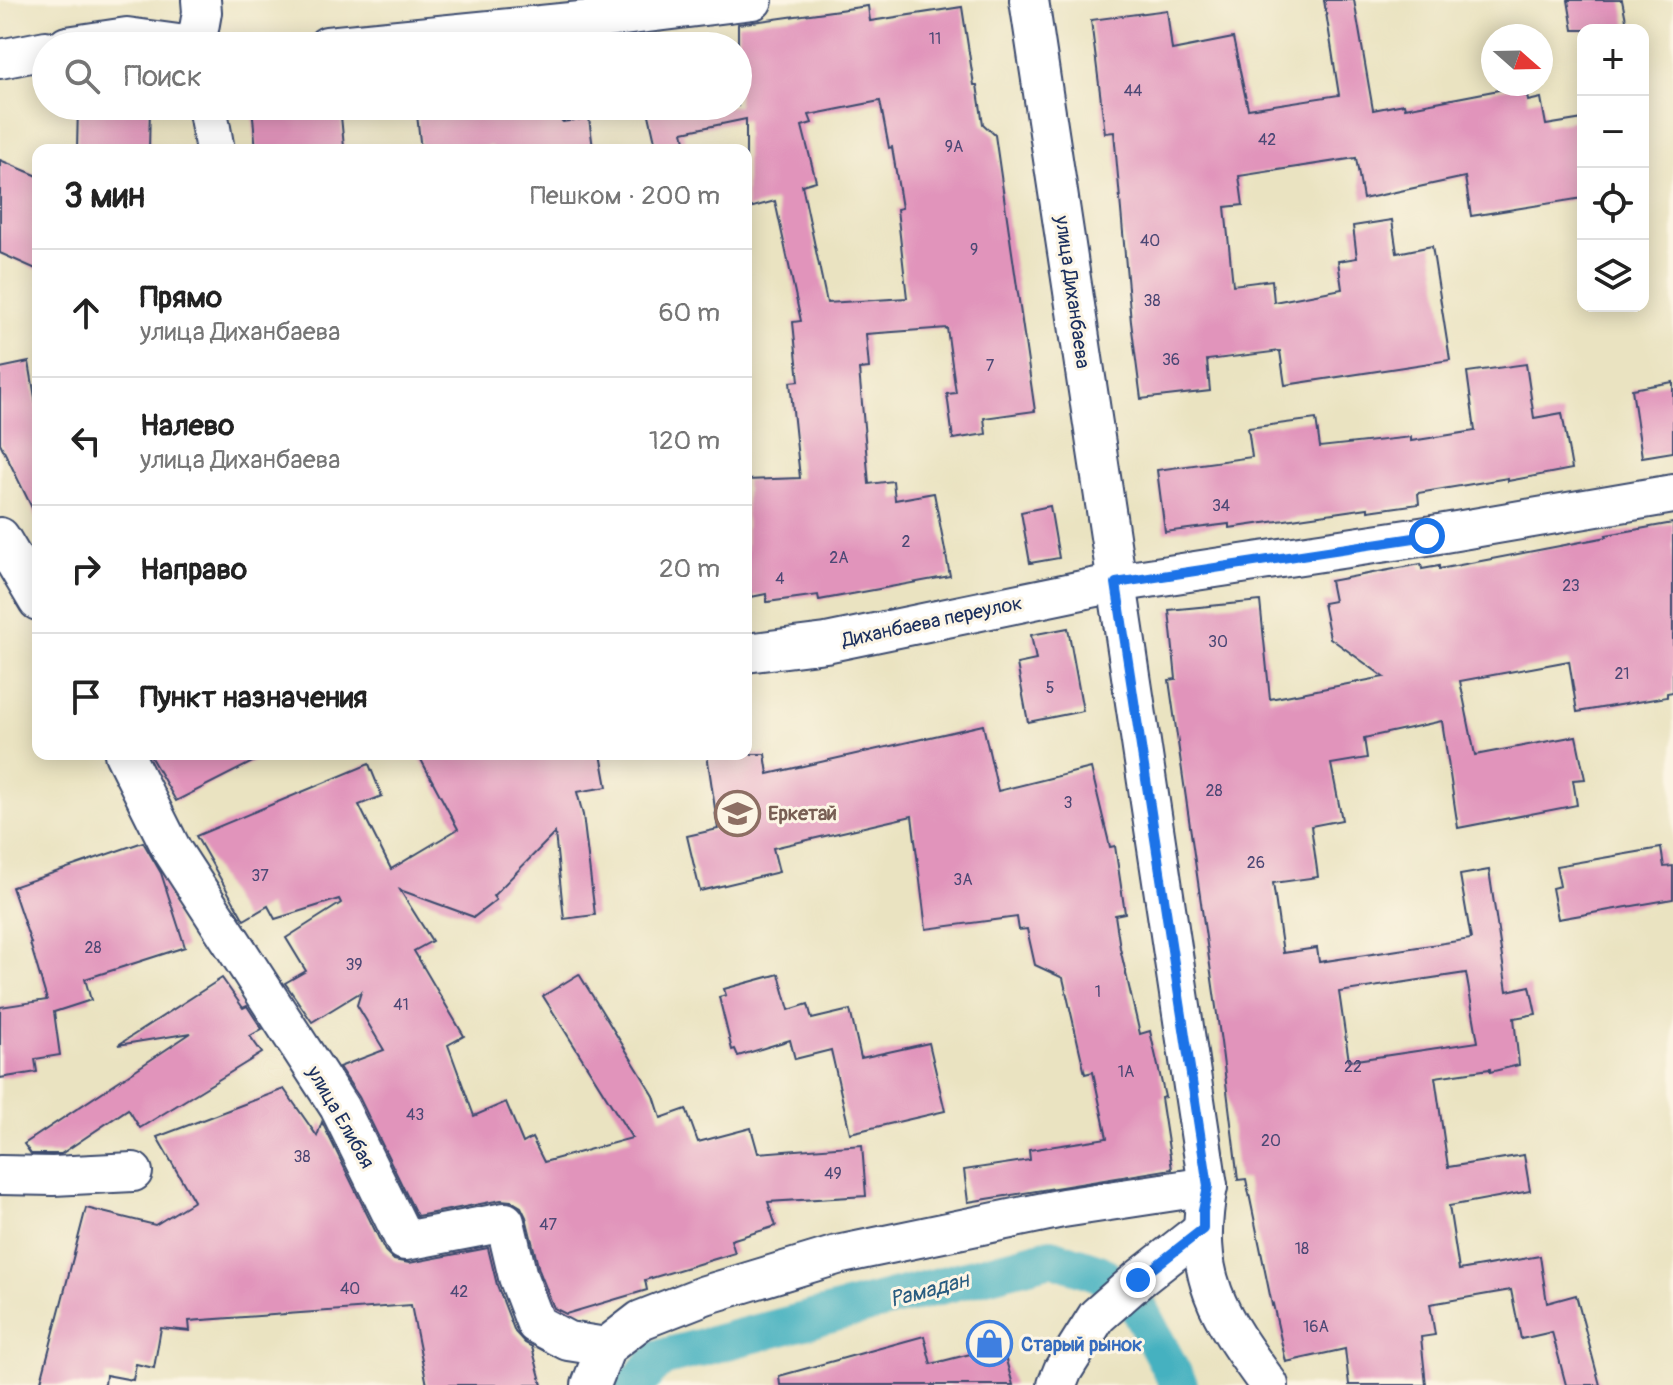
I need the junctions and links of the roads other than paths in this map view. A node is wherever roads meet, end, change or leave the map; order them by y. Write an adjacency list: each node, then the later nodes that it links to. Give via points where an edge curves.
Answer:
1 (201, 0): 4 (street)
2 (753, 0): 5 (street)
3 (1029, 0): 12 (street, улица Диханбаева)
4 (198, 32)
5 (469, 32)
6 (32, 53): 7 (street)
7 (0, 59)
8 (210, 120): 9 (street)
9 (214, 144)
10 (1673, 494): 12 (street)
11 (0, 537): 13 (street)
12 (1116, 583): 14 (street, Диханбаева переулок, via 826,643); 18 (street, улица Диханбаева)
13 (32, 591)
14 (752, 652)
15 (127, 760): 20 (street, улица Елибая, via 172,850 339,1107 405,1241 505,1222 536,1324 568,1341)
16 (133, 1172): 17 (street)
17 (0, 1175)
18 (1208, 1186): 19 (street, улица Диханбаева); 20 (street, via 1063,1208 837,1255 641,1320)
19 (1203, 1229): 22 (street, via 1097,1316); 23 (street, улица Диханбаева, via 1212,1294 1234,1337)
20 (606, 1347): 21 (street)
21 (591, 1385)
22 (1057, 1385)
23 (1269, 1385)

